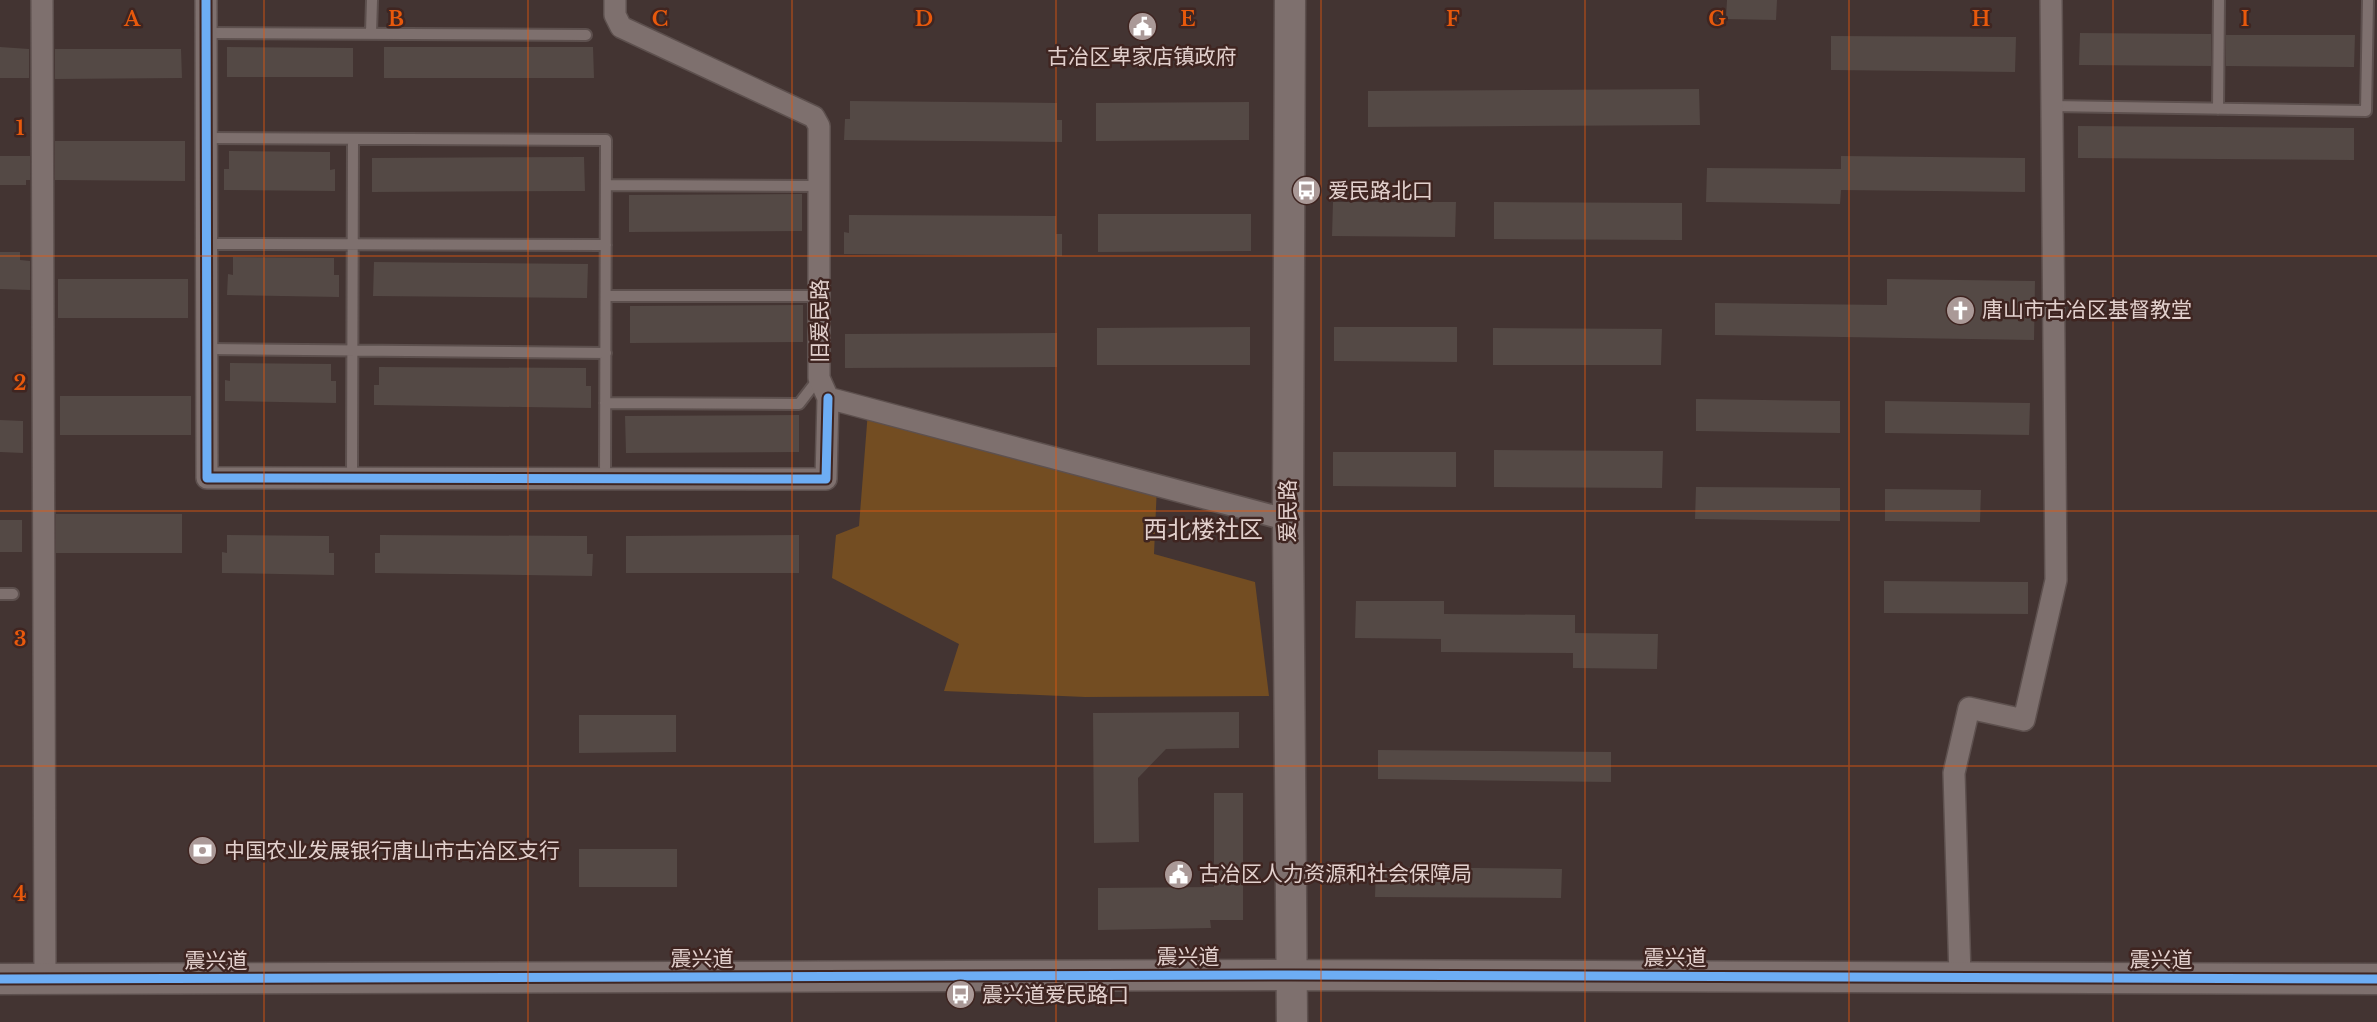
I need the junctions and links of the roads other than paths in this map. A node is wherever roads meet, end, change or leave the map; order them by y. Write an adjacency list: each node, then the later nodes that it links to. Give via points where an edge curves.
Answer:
1 (42, 0): 38 (street)
2 (206, 0): 9 (street)
3 (372, 0): 10 (lane)
4 (615, 0): 17 (street, 旧爱民路, via 615,15 621,27 814,117 819,126)
5 (1290, 0): 31 (street, 爱民路)
6 (2051, 0): 12 (street)
7 (2219, 0): 13 (lane)
8 (2368, 0): 13 (lane, via 2366,111)
9 (206, 33): 10 (lane); 14 (street)
10 (372, 33): 11 (lane)
11 (586, 35)
12 (2051, 106): 13 (lane); 35 (street, via 2056,580 2024,720 1969,708 1954,773)
13 (2218, 109)
14 (206, 138): 15 (lane); 19 (street)
15 (352, 139): 16 (lane, via 606,140); 18 (lane)
16 (606, 185): 17 (lane); 20 (lane)
17 (819, 186): 22 (street, 旧爱民路)
18 (352, 243): 19 (lane); 20 (lane); 24 (lane)
19 (208, 244): 23 (street)
20 (606, 245): 21 (lane)
21 (606, 296): 22 (lane); 25 (lane)
22 (821, 296): 26 (street, 旧爱民路)
23 (207, 349): 24 (lane); 29 (street, via 207,478)
24 (352, 350): 25 (lane); 29 (lane)
25 (606, 353): 28 (lane)
26 (819, 378): 27 (street, 旧爱民路); 28 (lane, via 799,404)
27 (828, 398): 30 (street, via 826,479); 31 (street)
28 (605, 403): 30 (lane)
29 (352, 478): 30 (street)
30 (605, 478)
31 (1288, 520): 34 (street, 爱民路)
32 (0, 594): 33 (lane)
33 (13, 594)
34 (1291, 975): 35 (street, 震兴道); 38 (street, 震兴道); 39 (street, 爱民路)
35 (1960, 977): 37 (street, 震兴道)
36 (0, 979): 38 (street, 震兴道)
37 (2377, 979)
38 (45, 980)
39 (1292, 1022)

